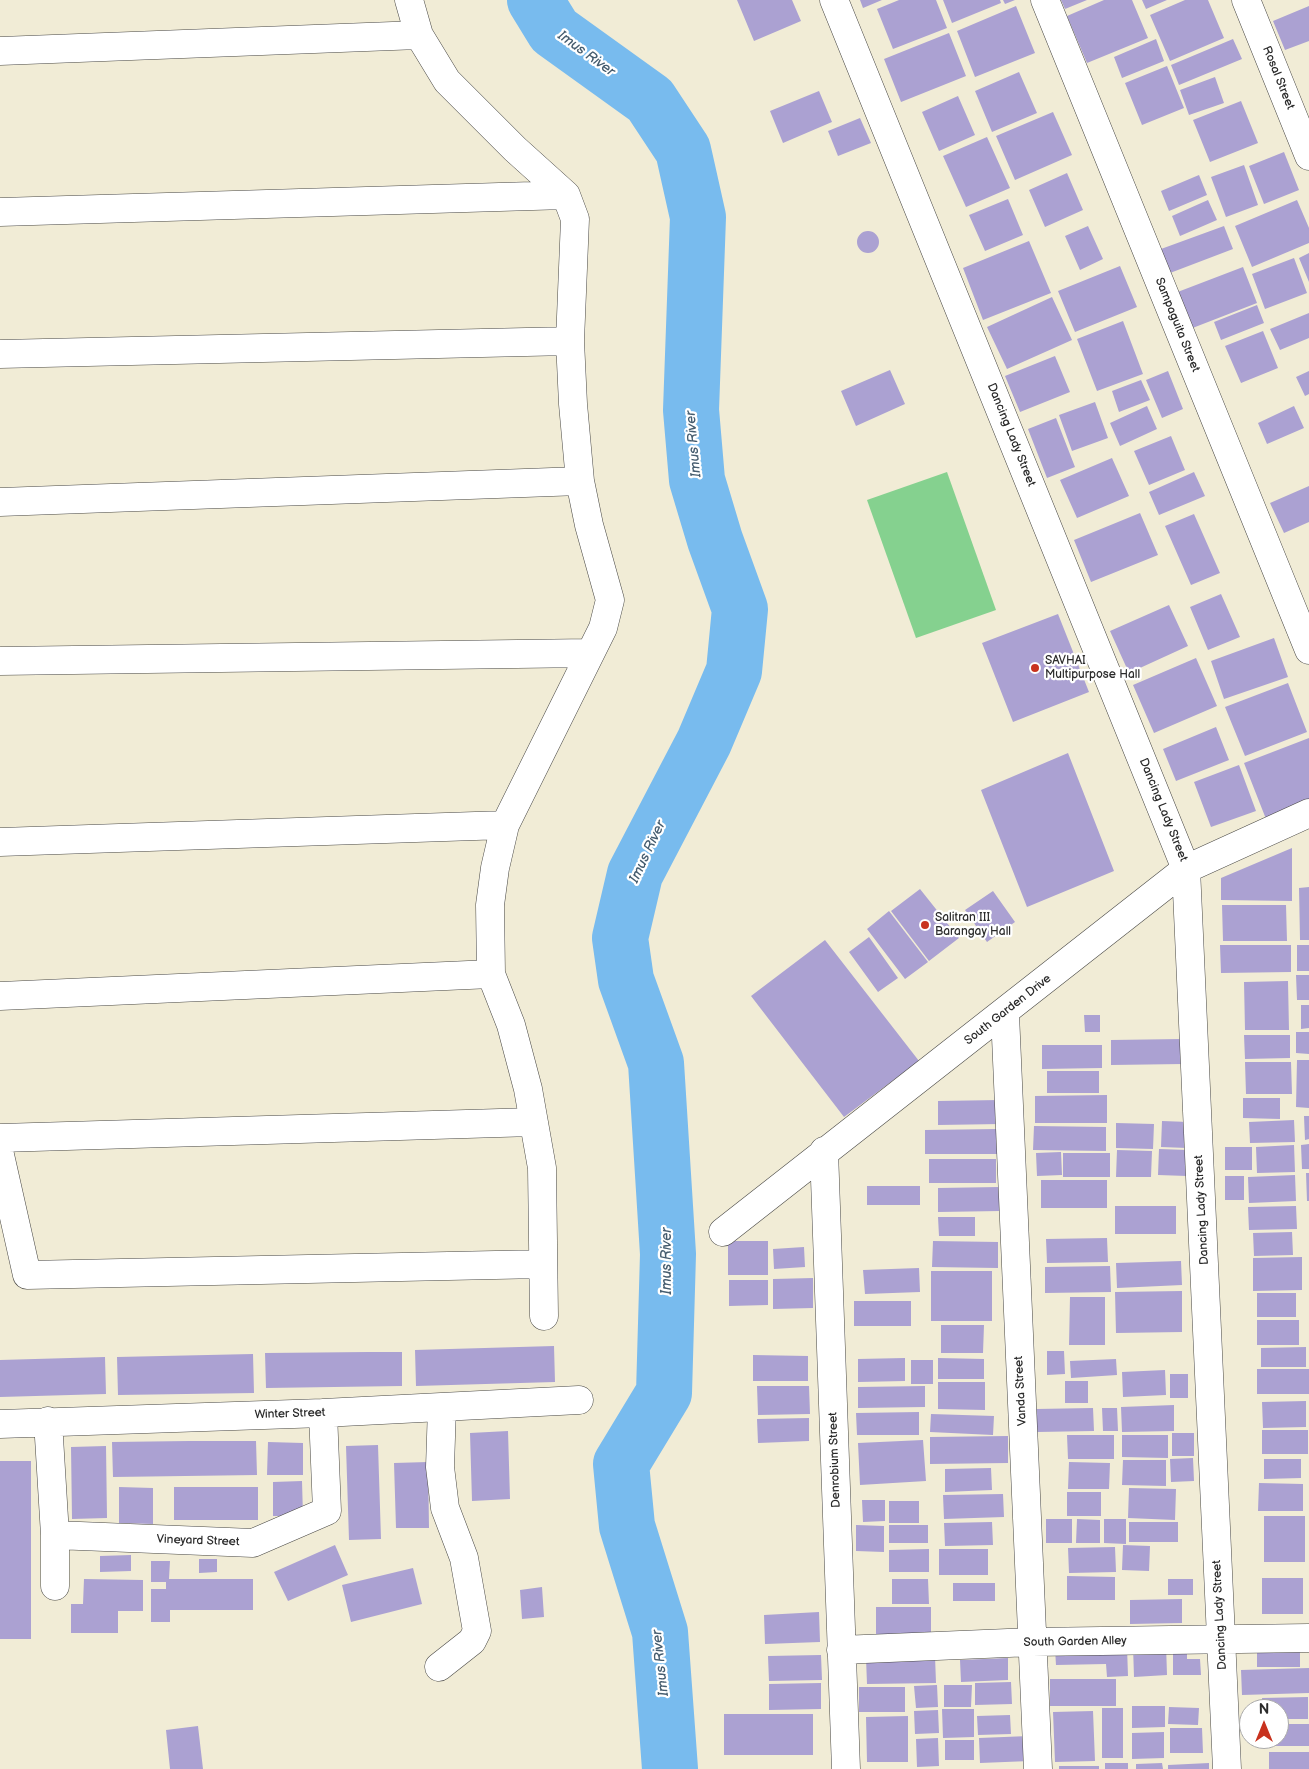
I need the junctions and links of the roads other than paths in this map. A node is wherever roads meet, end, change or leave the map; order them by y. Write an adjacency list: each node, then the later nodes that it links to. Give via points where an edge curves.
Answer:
1 (409, 0): 5 (street)
2 (834, 0): 20 (street, Dancing Lady Street)
3 (1045, 0): 14 (street, Sampaguita Street)
4 (1246, 0): 7 (street, Rosal Street)
5 (419, 35): 6 (street); 8 (street, via 446,81)
6 (0, 50)
7 (1309, 156)
8 (566, 195): 9 (street); 10 (street, via 575,219)
9 (0, 212)
10 (570, 341): 11 (street); 12 (street)
11 (0, 354)
12 (580, 481): 13 (street); 15 (street, via 588,525 610,600 603,628)
13 (0, 502)
14 (1309, 650)
15 (590, 653): 16 (street); 18 (street)
16 (0, 661)
17 (1309, 813): 20 (street, South Garden Drive)
18 (505, 825): 19 (street); 21 (street, via 490,905)
19 (0, 842)
20 (1186, 870): 23 (street, South Garden Drive); 39 (street, Dancing Lady Street)
21 (491, 974): 22 (street); 24 (street, via 511,1025)
22 (0, 996)
23 (1004, 1014): 26 (street, South Garden Drive); 40 (street, Vanda Street)
24 (534, 1122): 25 (street); 29 (street, via 542,1168)
25 (0, 1138)
26 (824, 1152): 28 (street, South Garden Drive); 41 (street, Denrobium Street)
27 (0, 1155): 29 (street, via 27,1275)
28 (723, 1232)
29 (542, 1264): 30 (street)
30 (544, 1316)
31 (579, 1400): 32 (street, Winter Street)
32 (442, 1407): 33 (street, Winter Street); 42 (street, via 440,1467 446,1508 464,1558 477,1630 472,1641)
33 (323, 1413): 34 (street, Winter Street); 36 (street, Vineyard Street, via 327,1511 253,1543)
34 (48, 1420): 35 (street, Winter Street); 36 (street)
35 (0, 1424)
36 (55, 1535): 37 (street)
37 (55, 1586)
38 (1309, 1638): 39 (street, South Garden Alley)
39 (1221, 1640): 40 (street, South Garden Alley); 45 (street, Dancing Lady Street)
40 (1032, 1642): 41 (street, South Garden Alley); 44 (street, Vanda Street)
41 (841, 1650): 43 (street, Denrobium Street)
42 (439, 1667)
43 (846, 1769)
44 (1038, 1769)
45 (1227, 1769)

